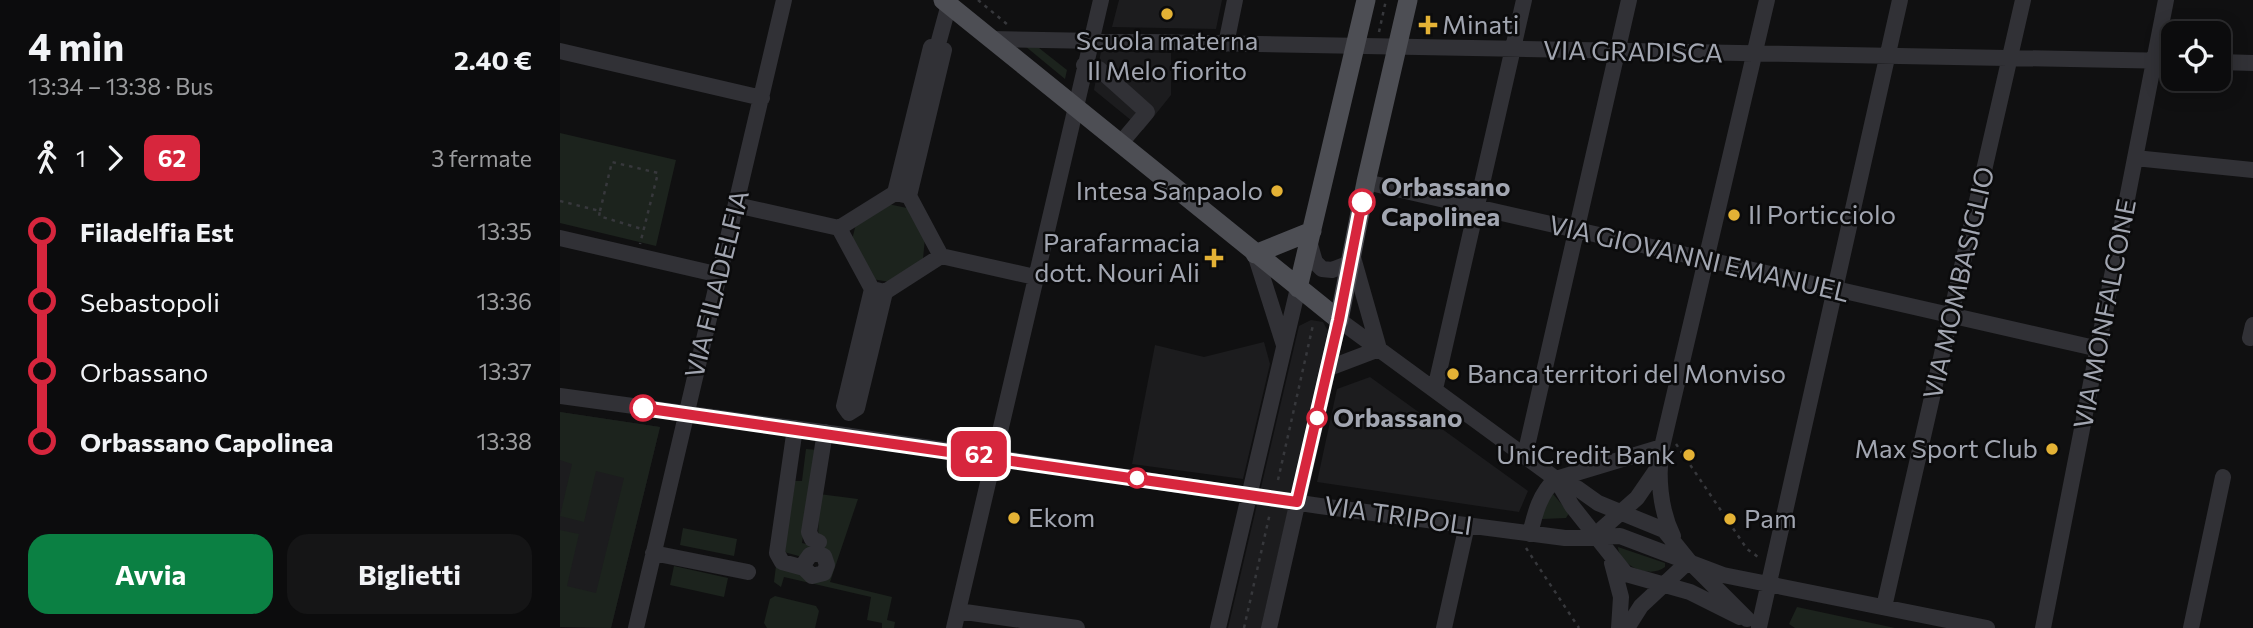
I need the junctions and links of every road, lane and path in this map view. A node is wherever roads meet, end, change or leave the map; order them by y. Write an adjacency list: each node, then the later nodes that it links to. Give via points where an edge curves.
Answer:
1 (784, 0): 31 (street, VIA FILADELFIA)
2 (1101, 0): 16 (street)
3 (1235, 0): 17 (street)
4 (1366, 0): 18 (main road)
5 (1386, 0): 14 (path)
6 (1408, 0): 19 (main road)
7 (1524, 0): 20 (street)
8 (1629, 0): 22 (street)
9 (1767, 0): 23 (street)
10 (1900, 0): 24 (street)
11 (2023, 0): 25 (street, VIA MOMBASIGLIO)
12 (2166, 0): 26 (street, VIA MONFALCONE)
13 (946, 2): 15 (main road); 37 (street, via 937,48 944,50)
14 (1379, 32)
15 (990, 38): 16 (street, VIA GRADISCA); 32 (main road)
16 (1092, 40): 17 (street, VIA GRADISCA); 30 (street)
17 (1226, 44): 18 (street, VIA GRADISCA)
18 (1356, 47): 19 (street, VIA GRADISCA); 45 (main road)
19 (1397, 48): 20 (street, VIA GRADISCA); 36 (main road)
20 (1513, 50): 22 (street, VIA GRADISCA); 40 (street)
21 (560, 51): 31 (street)
22 (1618, 51): 23 (street, VIA GRADISCA); 44 (street)
23 (1754, 54): 24 (street, VIA GRADISCA); 51 (street)
24 (1886, 56): 25 (street, VIA GRADISCA); 56 (street)
25 (2010, 58): 26 (street, VIA GRADISCA); 57 (street, VIA MOMBASIGLIO)
26 (2154, 61): 27 (street, VIA GRADISCA); 34 (street, VIA MONFALCONE)
27 (2161, 61)
28 (2231, 62): 29 (street)
29 (2253, 63)
30 (1084, 65): 32 (street); 33 (street, via 1099,69 1147,112)
31 (762, 98): 39 (street, VIA FILADELFIA)
32 (1075, 107): 33 (main road); 53 (street)
33 (1120, 144): 48 (main road)
34 (2135, 158): 35 (street); 62 (street, VIA MONFALCONE)
35 (2253, 170)
36 (1366, 183): 40 (street, VIA GIOVANNI EMANUEL); 50 (main road)
37 (902, 195): 42 (street); 49 (street)
38 (560, 201): 41 (path)
39 (736, 205): 42 (street); 52 (street, VIA FILADELFIA)
40 (1478, 208): 44 (street, VIA GIOVANNI EMANUEL); 64 (street)
41 (600, 211): 43 (path, via 599,216); 43 (path, via 612,162 658,173)
42 (839, 228): 55 (street)
43 (643, 229): 47 (path)
44 (1578, 232): 51 (street, VIA GIOVANNI EMANUEL); 71 (street)
45 (1311, 236): 48 (main road); 50 (street, via 1315,262 1322,269 1332,270); 54 (main road)
46 (560, 238): 52 (street)
47 (640, 244)
48 (1255, 254): 54 (main road); 60 (street)
49 (941, 256): 53 (street); 55 (street)
50 (1351, 258): 58 (main road); 61 (street)
51 (1707, 262): 56 (street, VIA GIOVANNI EMANUEL); 70 (street)
52 (720, 275): 66 (street, VIA FILADELFIA)
53 (1035, 277): 72 (street)
54 (1298, 288): 58 (main road); 60 (street)
55 (879, 290): 69 (street, via 844,406 849,413)
56 (1834, 290): 57 (street, VIA GIOVANNI EMANUEL); 90 (street)
57 (1952, 317): 62 (street, VIA GIOVANNI EMANUEL); 96 (street, VIA MOMBASIGLIO)
58 (1339, 320): 61 (street); 63 (street)
59 (1313, 325): 76 (path)
60 (1284, 348): 77 (street)
61 (1380, 349): 63 (street); 64 (street)
62 (2099, 349): 110 (street, VIA MONFALCONE)
63 (1329, 368): 78 (street)
64 (1435, 390): 71 (street)
65 (560, 396): 66 (street, VIA TRIPOLI)
66 (685, 414): 67 (street, VIA TRIPOLI); 87 (street, VIA FILADELFIA)
67 (795, 428): 68 (street, VIA TRIPOLI); 89 (street, via 777,553 782,562 804,568 812,576 824,573 827,565 817,553)
68 (825, 432): 69 (street, VIA TRIPOLI); 84 (street, via 810,532)
69 (844, 435): 72 (street, VIA TRIPOLI)
70 (1663, 444): 73 (street); 75 (street); 90 (path, via 1675,442 1747,549)
71 (1525, 455): 75 (street)
72 (994, 456): 77 (street, VIA TRIPOLI); 97 (street)
73 (1659, 466): 80 (street); 85 (street, via 1666,518)
74 (2223, 477): 111 (street)
75 (1556, 479): 80 (street); 82 (street, via 1547,487); 83 (street)
76 (1278, 480)
77 (1250, 495): 78 (street, VIA TRIPOLI); 102 (street)
78 (1297, 502): 81 (street, VIA TRIPOLI); 104 (street)
79 (1271, 510): 103 (path)
80 (1622, 513): 83 (street); 85 (street, via 1658,526)
81 (1467, 525): 82 (street, VIA TRIPOLI); 105 (street)
82 (1525, 533): 83 (street, VIA TRIPOLI); 106 (path, via 1519,545 1525,547)
83 (1594, 536): 86 (street); 88 (street, VIA TRIPOLI, via 1626,537)
84 (819, 542)
85 (1677, 544): 88 (street)
86 (1606, 552): 94 (street, via 1632,577); 107 (street, via 1619,586)
87 (653, 553): 91 (street); 99 (street, VIA FILADELFIA)
88 (1689, 561): 92 (street); 93 (street, VIA TRIPOLI); 94 (street)
89 (805, 562)
90 (1771, 566): 95 (street)
91 (748, 572)
92 (1703, 575): 93 (street); 94 (street); 98 (street)
93 (1723, 575): 95 (street)
94 (1670, 580): 98 (street); 108 (street, via 1641,606)
95 (1767, 585): 96 (street); 98 (street)
96 (1884, 607): 109 (street)
97 (958, 611): 100 (street); 101 (street)
98 (1750, 626)
99 (636, 628)
100 (954, 628)
101 (1077, 628)
102 (1218, 628)
103 (1244, 628)
104 (1269, 628)
105 (1444, 628)
106 (1579, 628)
107 (1619, 628)
108 (1627, 628)
109 (1987, 628)
110 (2043, 628)
111 (2191, 628)

